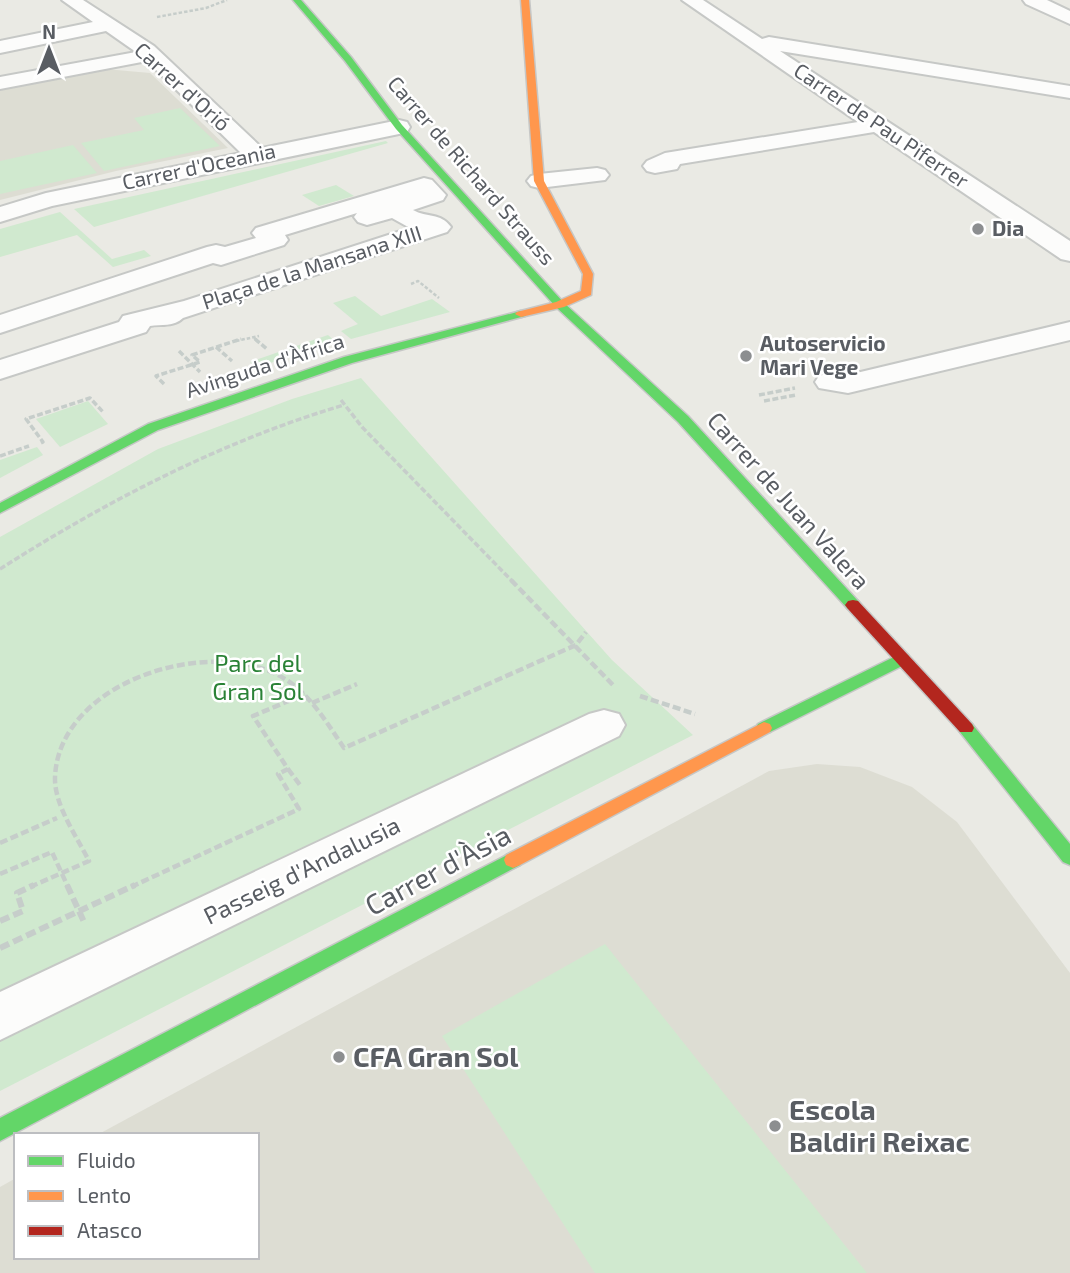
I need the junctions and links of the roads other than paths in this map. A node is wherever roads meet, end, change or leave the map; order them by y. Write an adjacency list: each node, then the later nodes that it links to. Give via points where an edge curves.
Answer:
1 (71, 0): 7 (street, Carrer d'Orió)
2 (297, 0): 14 (street, Carrer de Richard Strauss)
3 (525, 0): 18 (street)
4 (691, 0): 8 (street, Carrer de Pau Piferrer)
5 (1032, 0): 6 (street)
6 (1070, 18)
7 (108, 25): 9 (street); 10 (street, Carrer d'Orió)
8 (752, 41): 12 (street); 13 (street, Carrer de Pau Piferrer)
9 (0, 47)
10 (150, 55): 11 (street); 15 (street, Carrer d'Orió)
11 (0, 83)
12 (1070, 92)
13 (878, 125): 16 (street); 20 (street, Carrer de Pau Piferrer)
14 (399, 127): 15 (street, Carrer d'Oceania); 21 (street, Carrer de Richard Strauss)
15 (255, 155): 19 (street, Carrer d'Oceania, via 46,200)
16 (663, 163)
17 (597, 175): 18 (street)
18 (539, 181): 21 (street, via 588,274 587,293)
19 (0, 215)
20 (1070, 253)
21 (560, 305): 26 (street, Avinguda d'Àfrica, via 348,360 166,422); 27 (street, Carrer de Juan Valera, via 683,419)
22 (0, 324): 24 (street, Plaça de la Mansana XIII, via 216,253 221,257 275,240 265,233 329,213 424,185 434,195 367,217 396,209 414,221 438,226)
23 (1070, 331): 25 (street)
24 (0, 370)
25 (839, 383)
26 (0, 509)
27 (902, 659): 29 (street, Carrer de Juan Valera, via 971,734); 31 (street, Carrer d'Àsia)
28 (616, 702): 30 (street, Passeig d'Andalusia)
29 (1070, 857)
30 (0, 1017)
31 (0, 1130)

